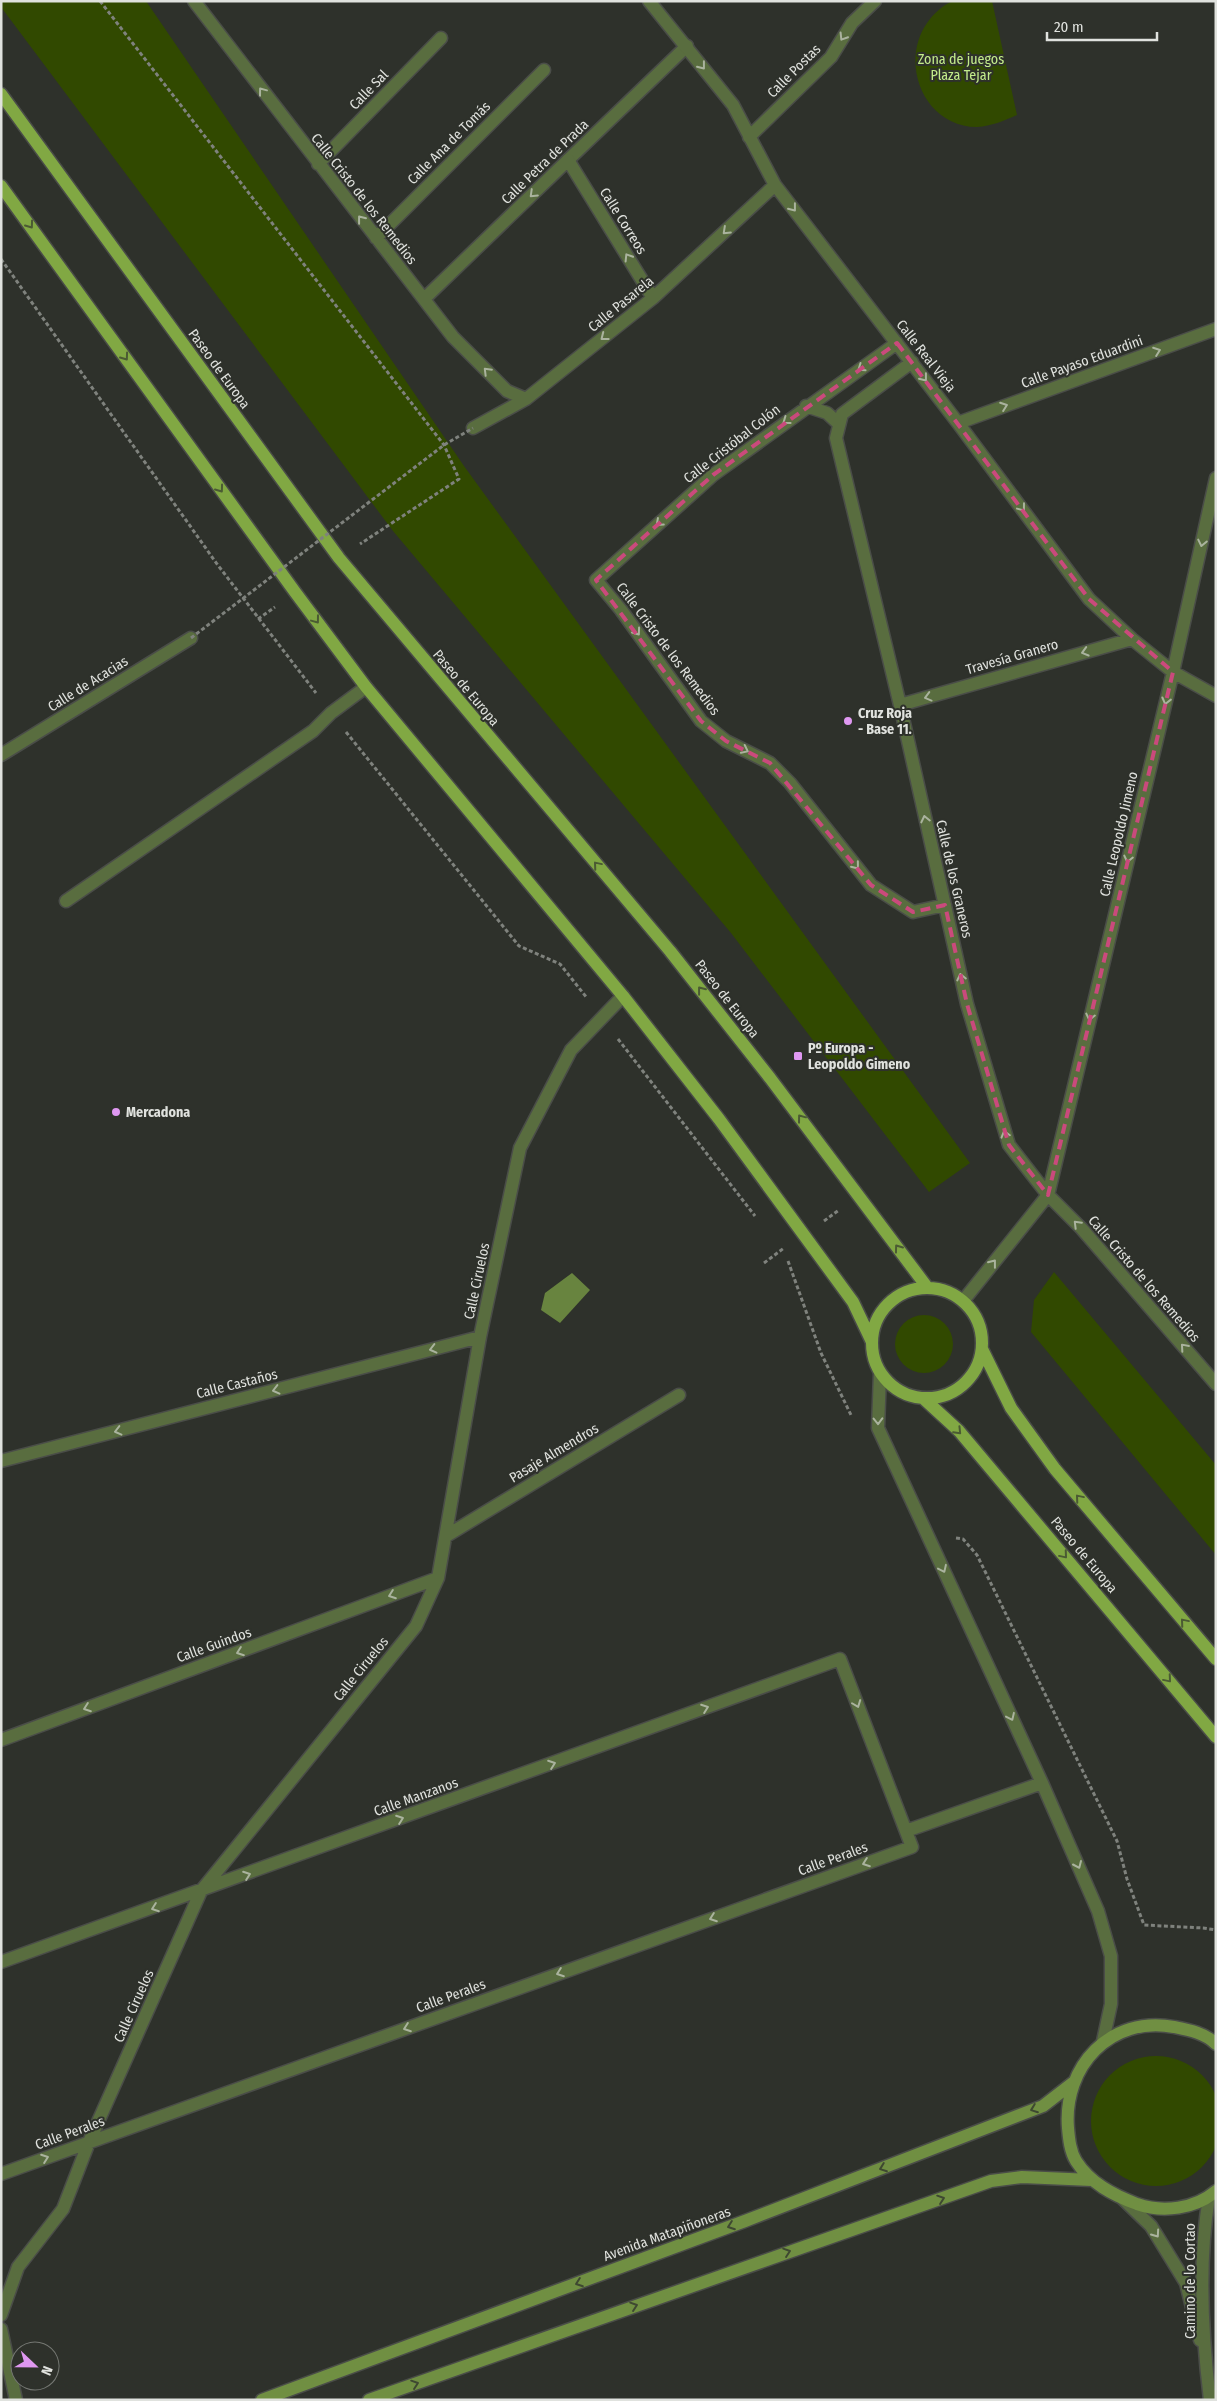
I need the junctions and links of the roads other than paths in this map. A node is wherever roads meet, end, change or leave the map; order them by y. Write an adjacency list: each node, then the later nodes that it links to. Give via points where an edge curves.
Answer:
1 (194, 1): 10 (street, Calle Cristo de los Remedios, one-way to 1)
2 (649, 1): 5 (street, Calle Real Vieja)
3 (875, 1): 8 (street, Calle Postas, one-way to 8, via 852,23 831,57)
4 (441, 38): 10 (street, Calle Sal)
5 (687, 46): 8 (street, Calle Real Vieja, one-way to 8, via 733,105); 9 (street, Calle Petra de Prada)
6 (544, 70): 13 (street, Calle Ana de Tomás)
7 (1, 94): 37 (main road, Paseo de Europa, one-way to 7, via 794,1109 670,951 339,558)
8 (749, 137): 12 (street, Calle Real Vieja)
9 (568, 160): 14 (street, Calle Correos, one-way to 9); 15 (street, Calle Petra de Prada, one-way to 15)
10 (318, 164): 13 (street, Calle Cristo de los Remedios, one-way to 10)
11 (1, 186): 29 (main road, one-way to 29)
12 (775, 186): 14 (street, Calle Pasarela, one-way to 14); 17 (street, Calle Real Vieja, one-way to 17)
13 (376, 238): 15 (street, Calle Cristo de los Remedios)
14 (653, 298): 19 (street, Calle Pasarela, one-way to 19)
15 (424, 299): 19 (street, Calle Cristo de los Remedios, one-way to 15, via 507,391 453,337)
16 (1216, 329): 21 (street, Calle Payaso Eduardini, one-way to 16)
17 (897, 343): 18 (street, Calle Real Vieja); 20 (street, Calle Cristóbal Colón, one-way to 20)
18 (912, 362): 21 (street, Calle Real Vieja, one-way to 21); 22 (street, via 842,414)
19 (526, 399): 23 (street, Calle Pasarela)
20 (806, 406): 22 (street, via 827,414); 25 (street, Calle Cristóbal Colón, one-way to 25, via 713,475)
21 (958, 423): 27 (street, Calle Real Vieja, one-way to 27, via 1089,599)
22 (839, 424): 31 (street, Calle de los Graneros, via 836,438)
23 (473, 428)
24 (1216, 478): 28 (street, Calle Leopoldo Jimeno, one-way to 28)
25 (596, 580): 34 (street, Calle Cristo de los Remedios, one-way to 34, via 622,610 701,721 726,741 770,763 790,783 871,885 913,912)
26 (191, 638): 32 (street, Calle de Acacias)
27 (1132, 639): 28 (street, Calle Real Vieja); 31 (street, Travesía Granero, one-way to 31)
28 (1173, 672): 30 (street, Calle Real Vieja); 36 (street, Calle Leopoldo Jimeno, one-way to 36)
29 (366, 687): 33 (street, via 313,731); 35 (main road)
30 (1216, 696)
31 (900, 704): 34 (street, Calle de los Graneros, one-way to 31)
32 (1, 755)
33 (66, 902)
34 (945, 905): 36 (street, Calle de los Graneros, one-way to 34, via 1009,1145 967,1004)
35 (623, 996): 39 (street, Calle Ciruelos, via 570,1050 520,1148); 40 (main road, via 848,1294)
36 (1048, 1195): 38 (street, one-way to 36); 43 (street, Calle Cristo de los Remedios, one-way to 36, via 1082,1229)
37 (927, 1287): 38 (main road, via 946,1291); 40 (main road, via 906,1291 888,1303 876,1321)
38 (963, 1301): 41 (main road, via 978,1323)
39 (480, 1337): 46 (street, Calle Castaños, one-way to 46); 47 (street, Calle Ciruelos)
40 (872, 1342): 42 (main road)
41 (982, 1349): 45 (main road, via 975,1369 962,1385 943,1395); 49 (main road, one-way to 41, via 1055,1469 1011,1408)
42 (880, 1373): 45 (main road, via 899,1390); 52 (street, one-way to 52, via 878,1428)
43 (1216, 1384)
44 (679, 1395): 47 (street, Pasaje Almendros)
45 (923, 1398): 50 (main road, Paseo de Europa, one-way to 50, via 959,1431)
46 (1, 1461)
47 (446, 1536): 48 (street, Calle Ciruelos)
48 (438, 1578): 51 (street, Calle Guindos, one-way to 51); 54 (street, Calle Ciruelos, via 416,1626)
49 (1216, 1659)
50 (1216, 1736)
51 (1, 1740)
52 (1042, 1783): 53 (street); 56 (street, one-way to 56, via 1098,1911 1111,1956 1111,2004)
53 (906, 1831): 54 (street, Calle Manzanos, one-way to 53, via 840,1659); 59 (street, Calle Perales, one-way to 59, via 912,1847)
54 (201, 1891): 55 (street, Calle Manzanos, one-way to 55); 59 (street, Calle Ciruelos)
55 (1, 1962)
56 (1103, 2041): 57 (main road, via 1120,2031 1163,2025 1191,2030); 58 (main road, via 1086,2060)
57 (1214, 2041)
58 (1074, 2082): 61 (main road, via 1067,2108 1069,2143 1076,2160); 68 (main road, Avenida Matapiñoneras, one-way to 68, via 1043,2106 746,2221)
59 (89, 2142): 60 (street, Calle Perales, one-way to 59); 64 (street, Calle Ciruelos, via 63,2209 18,2267)
60 (1, 2174)
61 (1092, 2180): 63 (main road); 69 (main road, one-way to 61, via 991,2181 1032,2177)
62 (1212, 2194): 63 (main road, via 1196,2203 1162,2209); 66 (street, Camino de lo Cortao, via 1202,2248)
63 (1123, 2199): 66 (street, Camino de lo Cortao, one-way to 66, via 1151,2226 1186,2283)
64 (1, 2315)
65 (1, 2329): 67 (street)
66 (1206, 2364): 70 (street, Camino de lo Cortao)
67 (16, 2400)
68 (262, 2400)
69 (369, 2400)
70 (1210, 2400)

